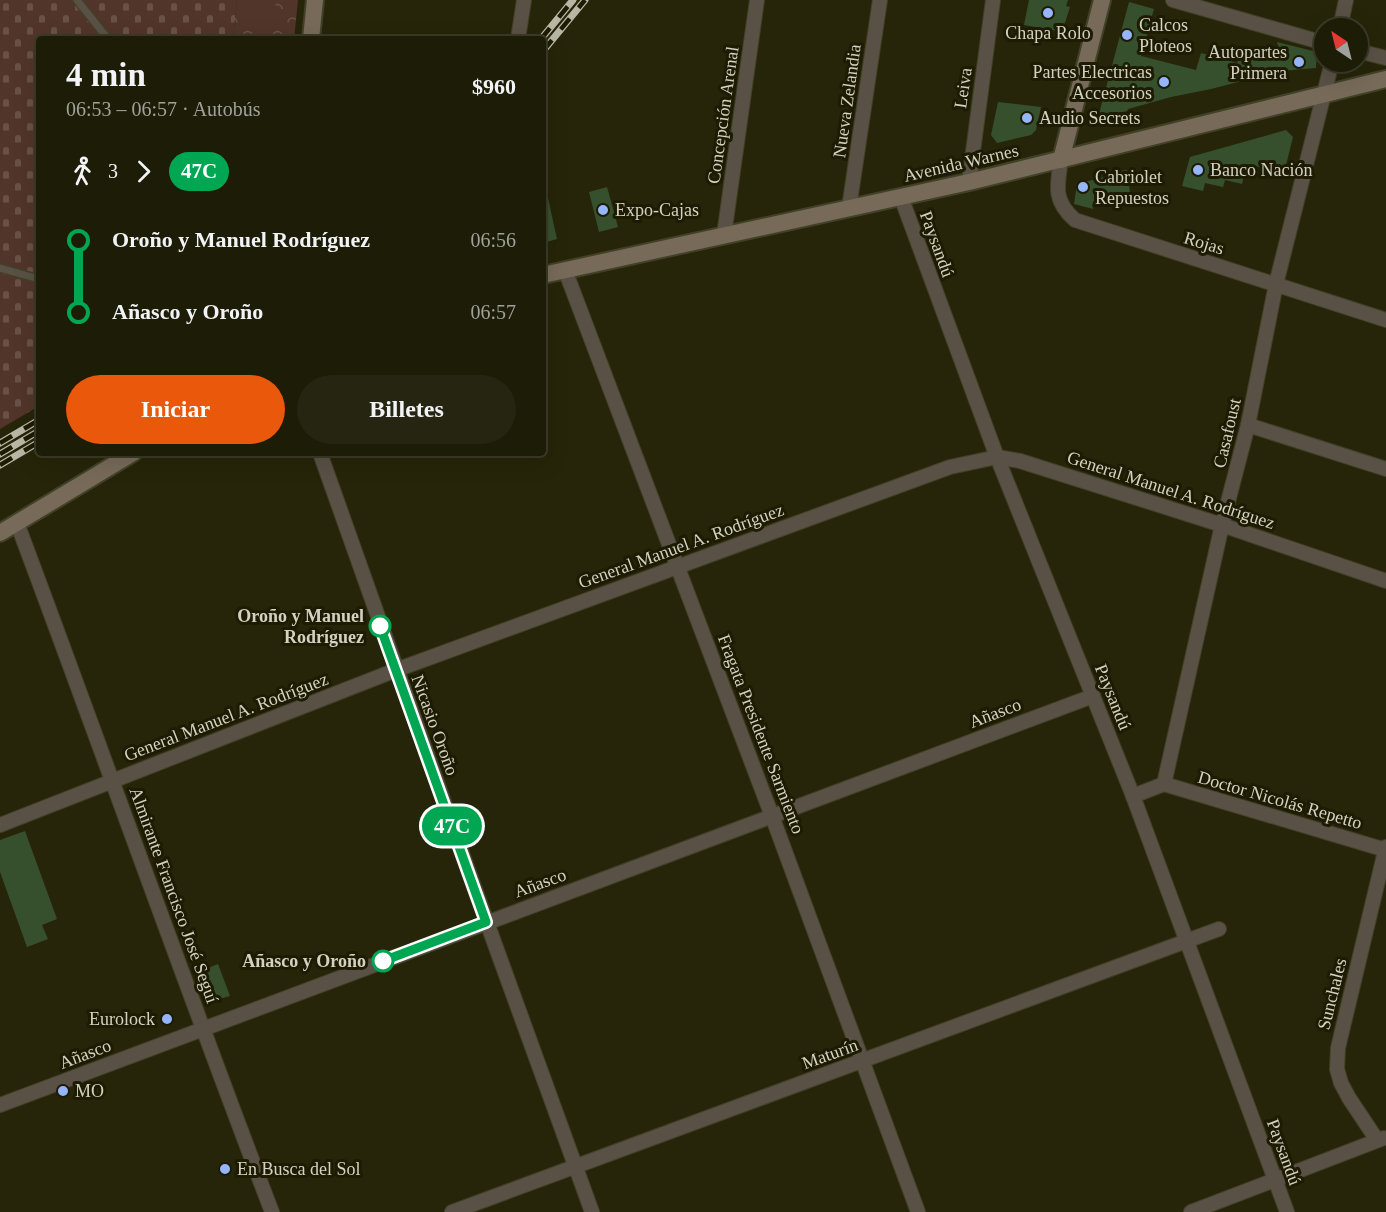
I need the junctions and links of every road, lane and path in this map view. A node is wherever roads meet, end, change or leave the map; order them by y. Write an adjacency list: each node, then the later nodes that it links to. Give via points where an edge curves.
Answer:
1 (77, 0): 11 (lane)
2 (315, 0): 12 (main road)
3 (524, 0): 13 (street)
4 (757, 0): 24 (street, Concepción Arenal)
5 (880, 0): 23 (street, Nueva Zelandia)
6 (993, 0): 21 (street, Leiva)
7 (1102, 0): 20 (main road)
8 (1173, 0): 14 (street)
9 (1346, 0): 10 (street)
10 (1342, 18)
11 (106, 36)
12 (311, 36)
13 (518, 36)
14 (1314, 39)
15 (1368, 54): 16 (street)
16 (1386, 58)
17 (1330, 72): 19 (street, Casafoust)
18 (1386, 79): 19 (main road, Avenida Warnes)
19 (1324, 94): 20 (main road, Avenida Warnes); 29 (street, Casafoust)
20 (1061, 160): 21 (main road, Avenida Warnes); 29 (street, Rojas, via 1058,198 1064,211 1075,220)
21 (969, 182): 22 (main road, Avenida Warnes)
22 (901, 196): 23 (main road, Avenida Warnes); 34 (street, Paysandú)
23 (849, 208): 24 (main road, Avenida Warnes)
24 (724, 236): 26 (main road, Avenida Warnes)
25 (0, 268): 28 (lane)
26 (565, 270): 27 (main road, Avenida Warnes); 39 (street, Fragata Presidente Sarmiento)
27 (546, 274)
28 (36, 278)
29 (1276, 284): 30 (street, Rojas); 31 (street, Casafoust)
30 (1386, 320)
31 (1248, 426): 35 (street); 37 (street, Casafoust)
32 (128, 456): 36 (main road)
33 (321, 456): 41 (street, Nicasio Oroño)
34 (997, 457): 37 (street, General Manuel A. Rodríguez, via 1041,467); 39 (street, General Manuel A. Rodríguez, via 950,467); 42 (street, Paysandú)
35 (1386, 469)
36 (17, 523): 38 (main road); 43 (street, Almirante Francisco José Seguí)
37 (1222, 525): 40 (street, General Manuel A. Rodríguez); 44 (street, Casafoust)
38 (0, 533)
39 (678, 565): 41 (street, General Manuel A. Rodríguez); 46 (street, Fragata Presidente Sarmiento)
40 (1386, 581)
41 (396, 670): 43 (street, General Manuel A. Rodríguez); 49 (street, Nicasio Oroño)
42 (1093, 696): 45 (street, Paysandú); 46 (street, Añasco)
43 (114, 781): 47 (street, General Manuel A. Rodríguez); 52 (street, Almirante Francisco José Seguí)
44 (1164, 784): 45 (street); 48 (street, Doctor Nicolás Repetto)
45 (1133, 796): 51 (street, Paysandú)
46 (772, 816): 49 (street, Añasco); 53 (street, Fragata Presidente Sarmiento)
47 (0, 825)
48 (1386, 849): 55 (street, Sunchales, via 1338,1048 1337,1069 1349,1098)
49 (486, 922): 52 (street, Añasco); 56 (street, Nicasio Oroño)
50 (1219, 929): 51 (street, Maturín)
51 (1187, 941): 53 (street, Maturín); 57 (street, Paysandú)
52 (202, 1029): 54 (street, Añasco); 58 (street, Almirante Francisco José Seguí)
53 (862, 1062): 56 (street, Maturín); 61 (street, Fragata Presidente Sarmiento)
54 (0, 1106)
55 (1382, 1139): 57 (street)
56 (575, 1165): 59 (street, Maturín); 60 (street, Nicasio Oroño)
57 (1275, 1181): 62 (street); 63 (street, Paysandú)
58 (272, 1212)
59 (452, 1212)
60 (592, 1212)
61 (918, 1212)
62 (1191, 1212)
63 (1287, 1212)

